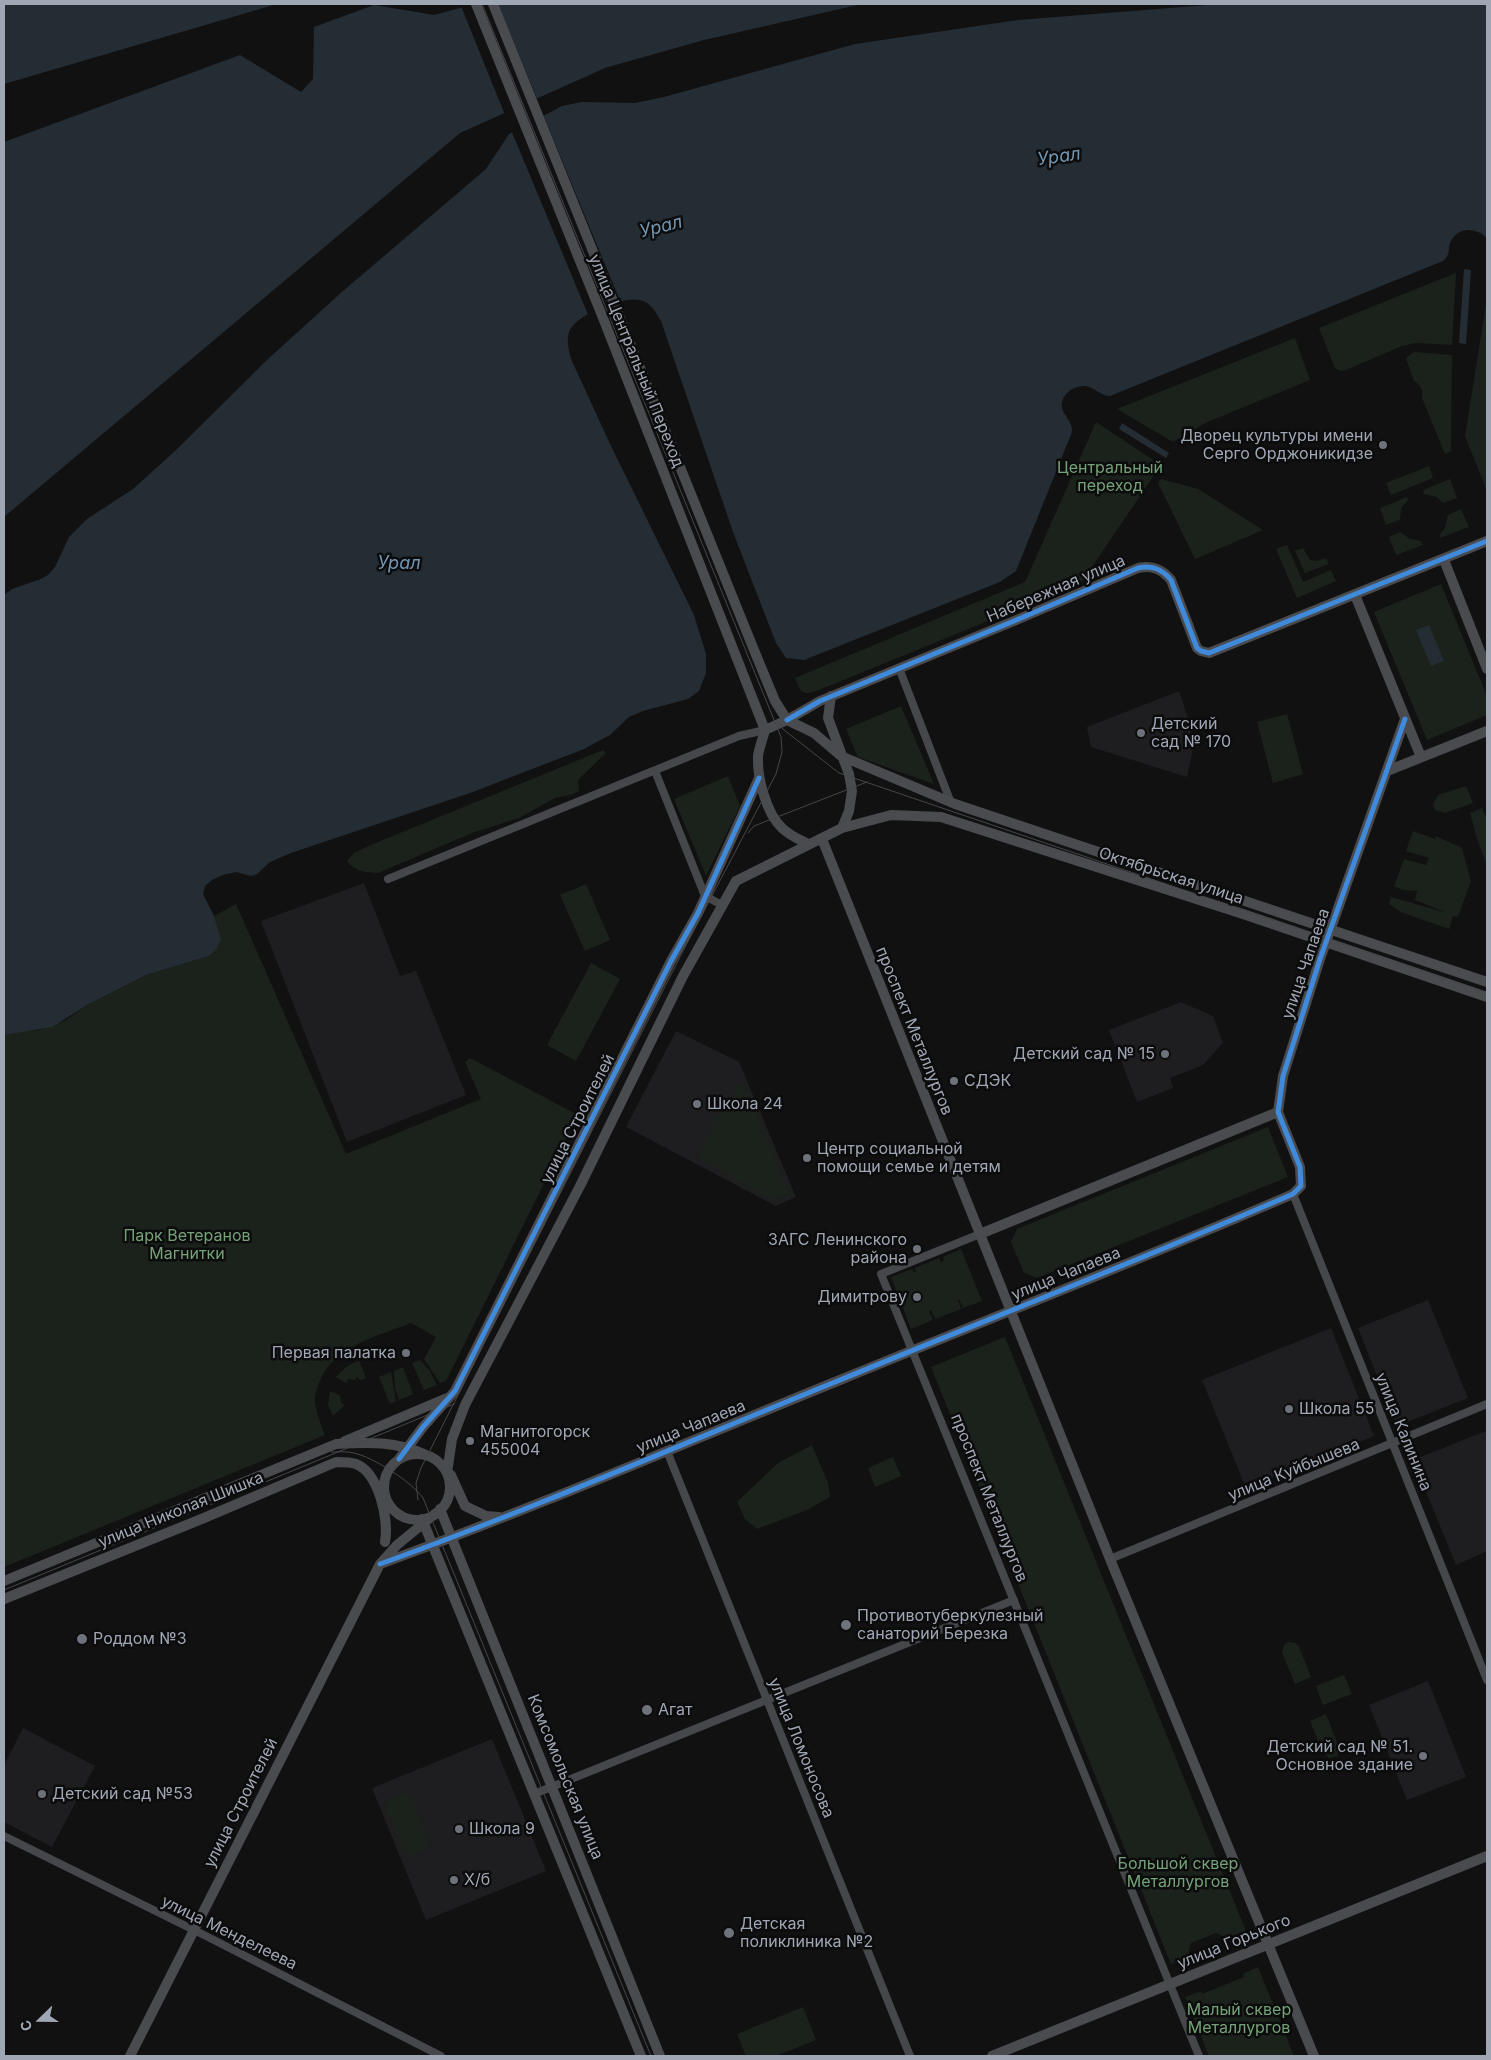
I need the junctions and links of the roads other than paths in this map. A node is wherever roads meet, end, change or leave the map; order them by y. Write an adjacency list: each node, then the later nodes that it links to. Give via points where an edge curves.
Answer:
1 (476, 4): 11 (main road, улица Центральный Переход)
2 (493, 4): 10 (main road, улица Центральный Переход, via 757,659 775,702)
3 (1487, 541): 4 (main road, Набережная улица)
4 (1444, 560): 5 (main road, Набережная улица); 7 (main road)
5 (1355, 595): 6 (main road, Набережная улица, via 1205,653 1194,642 1171,580 1159,569 1143,567); 9 (main road)
6 (898, 668): 8 (main road, Набережная улица); 18 (street)
7 (1487, 669)
8 (831, 696): 10 (main road, Набережная улица); 13 (main road, via 828,718)
9 (1405, 719): 14 (main road); 15 (main road, улица Чапаева)
10 (787, 720): 11 (main road); 13 (main road, via 814,732)
11 (765, 730): 16 (street, via 739,736); 17 (main road, via 758,755)
12 (1487, 731): 14 (main road)
13 (841, 756): 18 (main road, Октябрьская улица); 19 (main road, via 852,791)
14 (1421, 757): 15 (main road)
15 (1387, 771): 25 (main road, улица Чапаева)
16 (655, 772): 22 (street); 23 (street)
17 (759, 778): 21 (main road, via 767,804 780,826); 23 (main road, улица Строителей)
18 (952, 803): 25 (main road, Октябрьская улица)
19 (842, 828): 20 (main road); 26 (main road, Октябрьская улица, via 891,815 941,817)
20 (822, 839): 21 (main road); 31 (main road, проспект Металлургов)
21 (808, 844): 24 (main road, улица Строителей, via 736,881)
22 (388, 879)
23 (705, 896): 24 (street); 34 (main road, улица Строителей)
24 (722, 905): 41 (main road, улица Строителей, via 466,1405 452,1439)
25 (1330, 930): 26 (main road, улица Чапаева); 27 (main road, Октябрьская улица)
26 (1326, 943): 28 (main road, Октябрьская улица); 29 (main road, улица Чапаева, via 1283,1076)
27 (1487, 982)
28 (1487, 997)
29 (1278, 1112): 30 (main road, улица Чапаева, via 1300,1167 1301,1186); 31 (main road)
30 (1293, 1194): 32 (main road, улица Чапаева); 36 (street, улица Калинина)
31 (980, 1234): 32 (main road, проспект Металлургов); 33 (street, проспект Металлургов, via 881,1274)
32 (1011, 1310): 33 (main road, улица Чапаева); 54 (main road, проспект Металлургов)
33 (912, 1350): 39 (main road, улица Чапаева); 59 (street, проспект Металлургов)
34 (452, 1396): 37 (main road, улица Николая Шишка); 38 (main road, улица Строителей)
35 (1487, 1404): 36 (street, улица Куйбышева)
36 (1394, 1443): 54 (street, улица Куйбышева); 60 (street, улица Калинина)
37 (336, 1444): 38 (main road, улица Николая Шишка, via 369,1442); 50 (main road, улица Николая Шишка)
38 (408, 1448): 40 (main road, улица Николая Шишка); 42 (main road, улица Строителей)
39 (667, 1451): 48 (main road, улица Чапаева); 61 (street, улица Ломоносова)
40 (426, 1455): 42 (main road, via 412,1454); 44 (main road, via 438,1462)
41 (449, 1457): 44 (main road, улица Строителей); 46 (main road, via 450,1471)
42 (399, 1459): 45 (main road, via 387,1473)
43 (368, 1473): 45 (main road); 45 (main road, улица Николая Шишка); 52 (main road, улица Николая Шишка, via 357,1464 336,1462)
44 (448, 1479): 46 (main road); 47 (main road, via 447,1498)
45 (385, 1500): 49 (main road, via 402,1516); 55 (main road, улица Строителей, via 387,1522)
46 (465, 1506): 48 (main road, via 486,1516)
47 (438, 1511): 49 (main road); 51 (main road, Комсомольская улица)
48 (503, 1517): 51 (main road, улица Чапаева)
49 (422, 1521): 53 (main road); 55 (main road, улица Строителей)
50 (128, 1532): 52 (main road); 56 (main road, улица Николая Шишка)
51 (452, 1538): 53 (main road, улица Чапаева); 62 (main road, Комсомольская улица)
52 (134, 1546): 57 (main road, улица Николая Шишка)
53 (433, 1546): 55 (main road, улица Чапаева); 63 (main road)
54 (1110, 1559): 67 (main road, проспект Металлургов)
55 (380, 1564): 66 (main road, улица Строителей)
56 (7, 1580): 57 (main road)
57 (16, 1594): 58 (main road, улица Николая Шишка)
58 (4, 1599)
59 (1014, 1600): 61 (street); 68 (street, проспект Металлургов)
60 (1487, 1680)
61 (767, 1700): 62 (street); 73 (street, улица Ломоносова)
62 (552, 1787): 63 (street); 72 (main road, Комсомольская улица)
63 (534, 1794): 71 (main road)
64 (4, 1836): 66 (street, улица Менделеева)
65 (1487, 1856): 67 (main road, улица Горького)
66 (194, 1930): 69 (main road, улица Строителей); 70 (street, улица Менделеева)
67 (1269, 1944): 68 (main road, улица Горького); 76 (main road, проспект Металлургов)
68 (1170, 1984): 74 (main road, улица Горького); 75 (street, проспект Металлургов)
69 (130, 2056)
70 (441, 2056)
71 (640, 2056)
72 (660, 2056)
73 (910, 2056)
74 (992, 2056)
75 (1199, 2056)
76 (1314, 2056)

